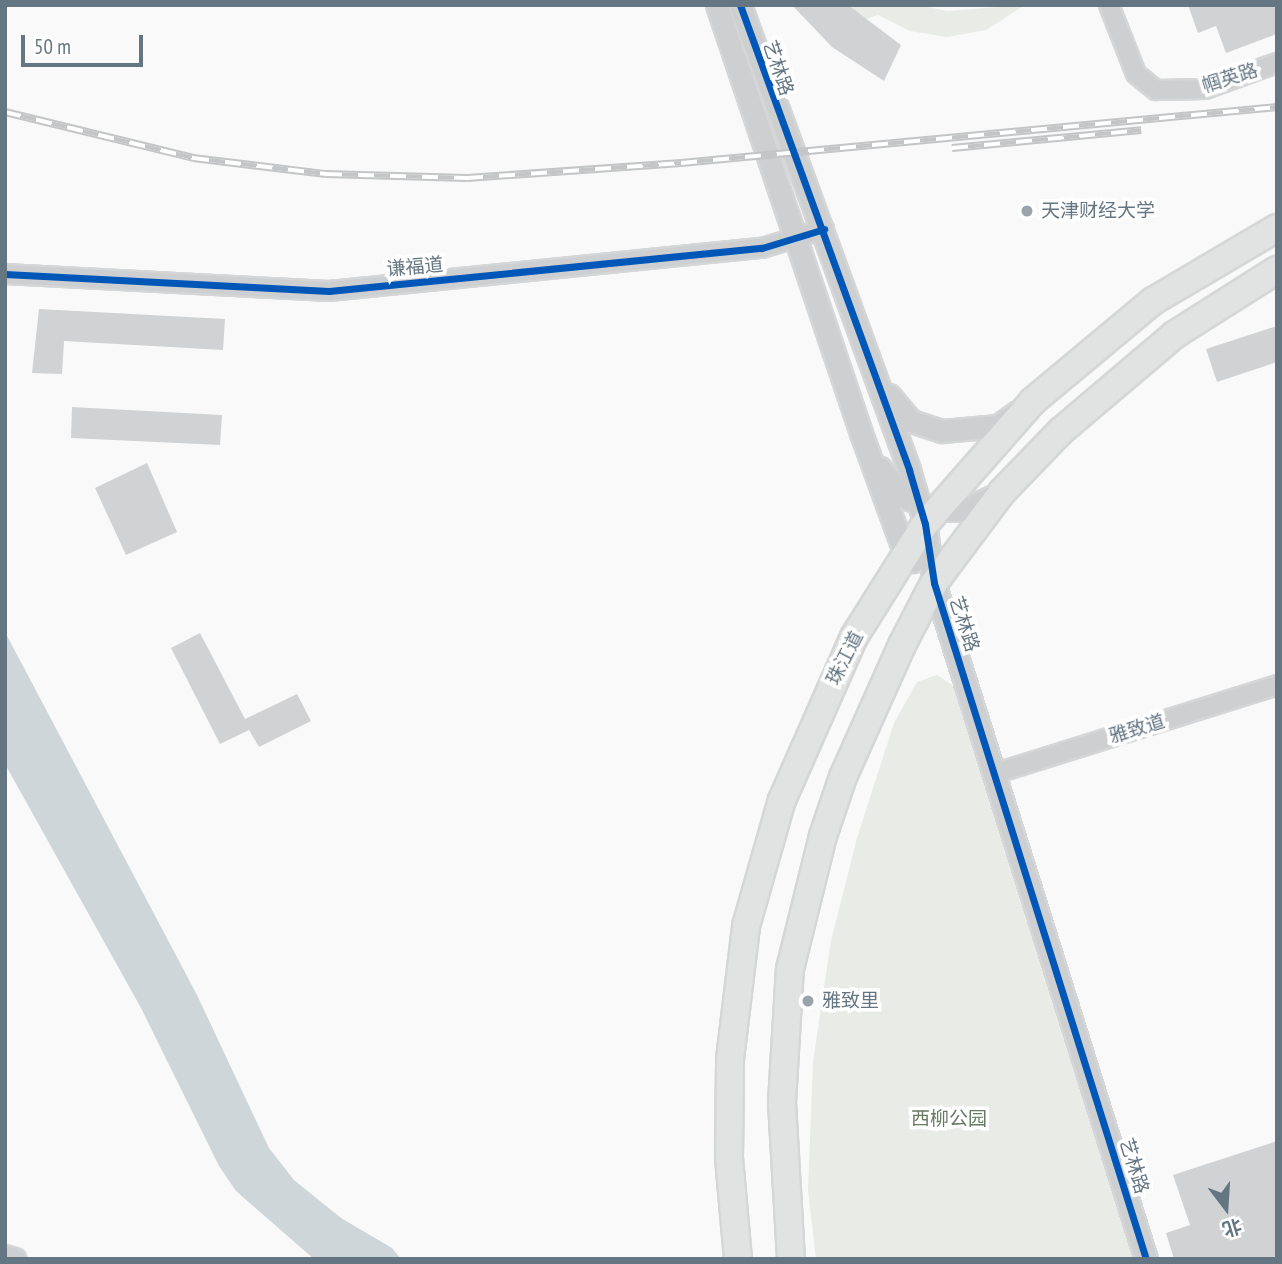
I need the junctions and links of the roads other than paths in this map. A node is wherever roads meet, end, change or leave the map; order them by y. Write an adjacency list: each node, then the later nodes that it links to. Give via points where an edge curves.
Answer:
1 (718, 5): 7 (street, 艺林路)
2 (740, 5): 6 (street, 艺林路, via 781,126)
3 (1109, 5): 4 (street, 帼英路, via 1136,75 1156,90 1205,89)
4 (1277, 63)
5 (1277, 228): 11 (main road, 珠江道, via 1153,300)
6 (824, 229): 7 (street, 谦福道); 10 (street, 艺林路)
7 (799, 238): 9 (street, 谦福道, via 723,252 329,290); 12 (street, 艺林路)
8 (1277, 270): 13 (main road, via 1207,311 1129,370)
9 (5, 274)
10 (875, 371): 11 (street, via 911,421 942,431 998,426); 14 (street, 艺林路)
11 (1033, 401): 14 (main road, 珠江道)
12 (861, 433): 14 (street, via 891,483); 15 (street, 艺林路)
13 (1002, 492): 14 (street, via 964,510); 16 (main road)
14 (927, 513): 15 (main road, 珠江道); 16 (street, 艺林路)
15 (905, 554): 16 (street, 艺林路); 19 (main road, 珠江道, via 825,696 766,849 746,926 730,1059)
16 (934, 583): 18 (street, 艺林路); 24 (main road, via 842,777 822,836 790,969 782,1102)
17 (1277, 685): 18 (street, 雅致道)
18 (997, 773): 25 (street, 艺林路)
19 (732, 1200): 22 (main road); 23 (main road, 珠江道)
20 (5, 1256): 21 (street)
21 (15, 1259)
22 (720, 1259)
23 (738, 1259)
24 (791, 1259)
25 (1146, 1259)

